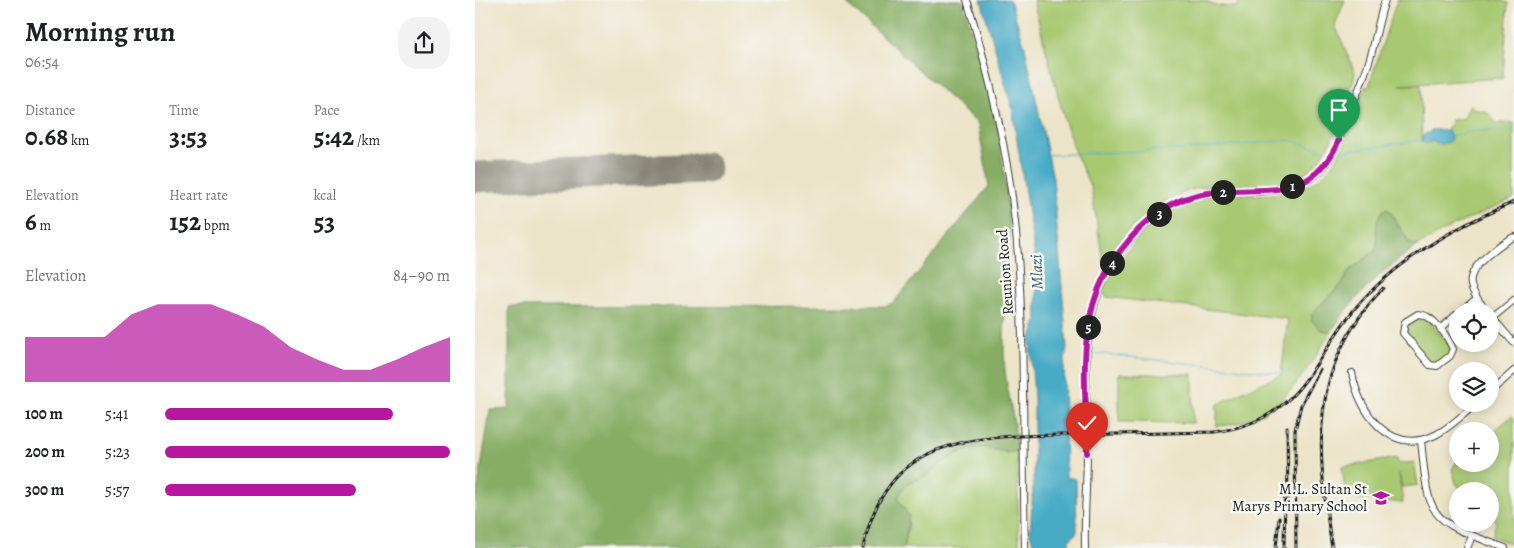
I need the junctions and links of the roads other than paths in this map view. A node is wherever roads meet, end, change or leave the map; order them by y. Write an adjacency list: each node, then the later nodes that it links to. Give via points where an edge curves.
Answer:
1 (967, 0): 19 (street, Reunion Road, via 992,87 1015,220 1021,311)
2 (1385, 0): 20 (street, via 1361,84 1334,150 1320,171 1303,182 1283,188 1215,192 1180,201 1136,234 1106,274 1093,305 1087,344)
3 (1514, 237): 4 (street, via 1472,272 1470,281)
4 (1476, 299): 6 (street); 7 (street)
5 (1514, 300): 8 (street)
6 (1472, 302)
7 (1479, 302)
8 (1499, 311)
9 (1449, 321): 11 (street)
10 (1499, 326): 12 (street)
11 (1440, 328): 11 (street, via 1453,349 1450,356 1433,367 1404,337 1402,329 1405,322 1418,314 1426,315)
12 (1514, 343)
13 (1514, 372): 15 (street)
14 (1352, 373): 17 (street, via 1366,413 1380,429 1398,438)
15 (1499, 384)
16 (1466, 412): 17 (street, via 1445,430)
17 (1421, 440): 18 (street, via 1425,489 1431,507 1446,524)
18 (1472, 536): 21 (street); 22 (street)
19 (1025, 548)
20 (1085, 548)
21 (1467, 548)
22 (1505, 548)

